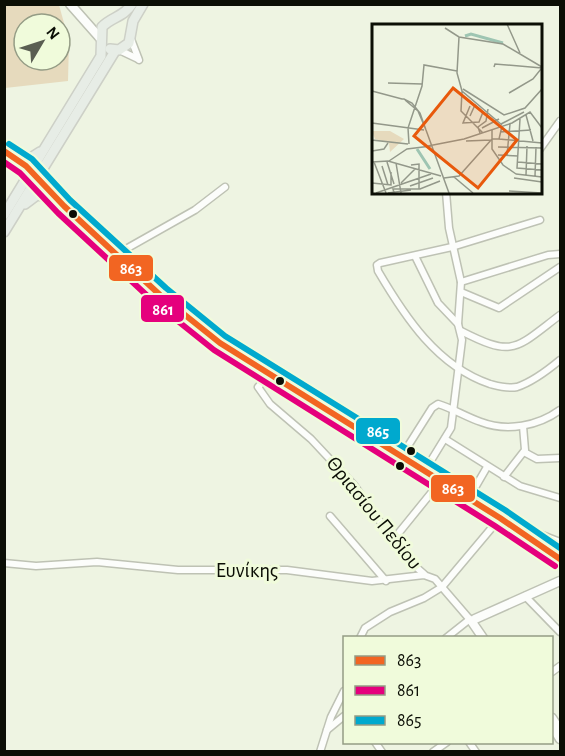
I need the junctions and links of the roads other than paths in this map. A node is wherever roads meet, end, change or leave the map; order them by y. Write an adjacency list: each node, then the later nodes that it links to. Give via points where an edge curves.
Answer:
1 (70, 4): 4 (main road)
2 (132, 4): 5 (main road, via 125,14)
3 (143, 4): 6 (main road, via 133,21)
4 (78, 16): 5 (main road, via 94,22); 7 (main road)
5 (112, 21): 6 (main road, via 125,23); 7 (main road, via 102,27)
6 (131, 35): 8 (main road, via 127,46); 8 (street, via 139,60)
7 (101, 40): 8 (main road, via 107,48); 10 (main road, via 101,56)
8 (117, 51): 14 (main road)
9 (561, 121): 11 (street)
10 (49, 141): 13 (main road, via 35,157); 14 (main road)
11 (541, 148)
12 (5, 152): 13 (main road); 14 (main road)
13 (16, 158): 14 (main road)
14 (32, 177): 17 (main road); 18 (main road); 19 (main road); 20 (main road)
15 (225, 187): 24 (street, via 195,210)
16 (446, 194): 23 (street)
17 (50, 197): 18 (main road); 19 (main road, via 34,196)
18 (64, 206): 24 (main road)
19 (15, 214): 22 (main road)
20 (4, 215)
21 (540, 220): 23 (street)
22 (4, 232)
23 (452, 247): 26 (street); 28 (street)
24 (117, 254): 34 (main road, via 191,321)
25 (561, 254): 28 (street)
26 (415, 256): 31 (street, via 438,303); 33 (street, via 380,263 378,271 415,327)
27 (561, 267): 29 (street, via 499,309)
28 (461, 282): 29 (street)
29 (462, 292): 31 (street)
30 (561, 315): 31 (street, via 510,347 492,346)
31 (459, 327): 33 (street, via 462,340)
32 (561, 360): 33 (street, via 511,388 480,380)
33 (457, 368): 35 (street)
34 (268, 376): 40 (main road); 51 (street, Θριασίου Πεδίου, via 258,387 265,398 354,485)
35 (452, 409): 37 (street, via 498,427); 38 (street, via 451,428); 40 (street, via 435,405)
36 (561, 410): 37 (street)
37 (524, 426): 39 (street)
38 (445, 439): 42 (street); 43 (street)
39 (524, 452): 41 (street, via 537,459); 44 (street)
40 (401, 457): 43 (main road)
41 (561, 458)
42 (487, 466): 44 (street); 46 (street)
43 (424, 472): 45 (main road)
44 (504, 477): 47 (street, via 529,490)
45 (440, 482): 46 (main road); 51 (street)
46 (469, 498): 49 (main road)
47 (561, 498)
48 (330, 516): 56 (street)
49 (500, 518): 50 (main road); 58 (street)
50 (523, 533): 52 (street); 53 (main road)
51 (393, 540): 55 (street, Θριασίου Πεδίου)
52 (561, 542): 53 (street)
53 (558, 557)
54 (4, 563): 56 (street, Ευνίκης, via 36,566 97,562 178,570 287,570 353,581)
55 (424, 575): 56 (street, Ευνίκης); 58 (street)
56 (386, 581)
57 (561, 581): 59 (main road)
58 (442, 587): 60 (street); 62 (street, via 390,612 365,628)
59 (525, 596): 60 (main road); 61 (street)
60 (472, 620): 63 (street); 64 (main road); 65 (main road)
61 (561, 632)
62 (361, 636)
63 (449, 636)
64 (482, 636)
65 (488, 636)
66 (343, 695): 68 (street)
67 (343, 718): 68 (street)
68 (327, 730): 69 (street)
69 (320, 752)

